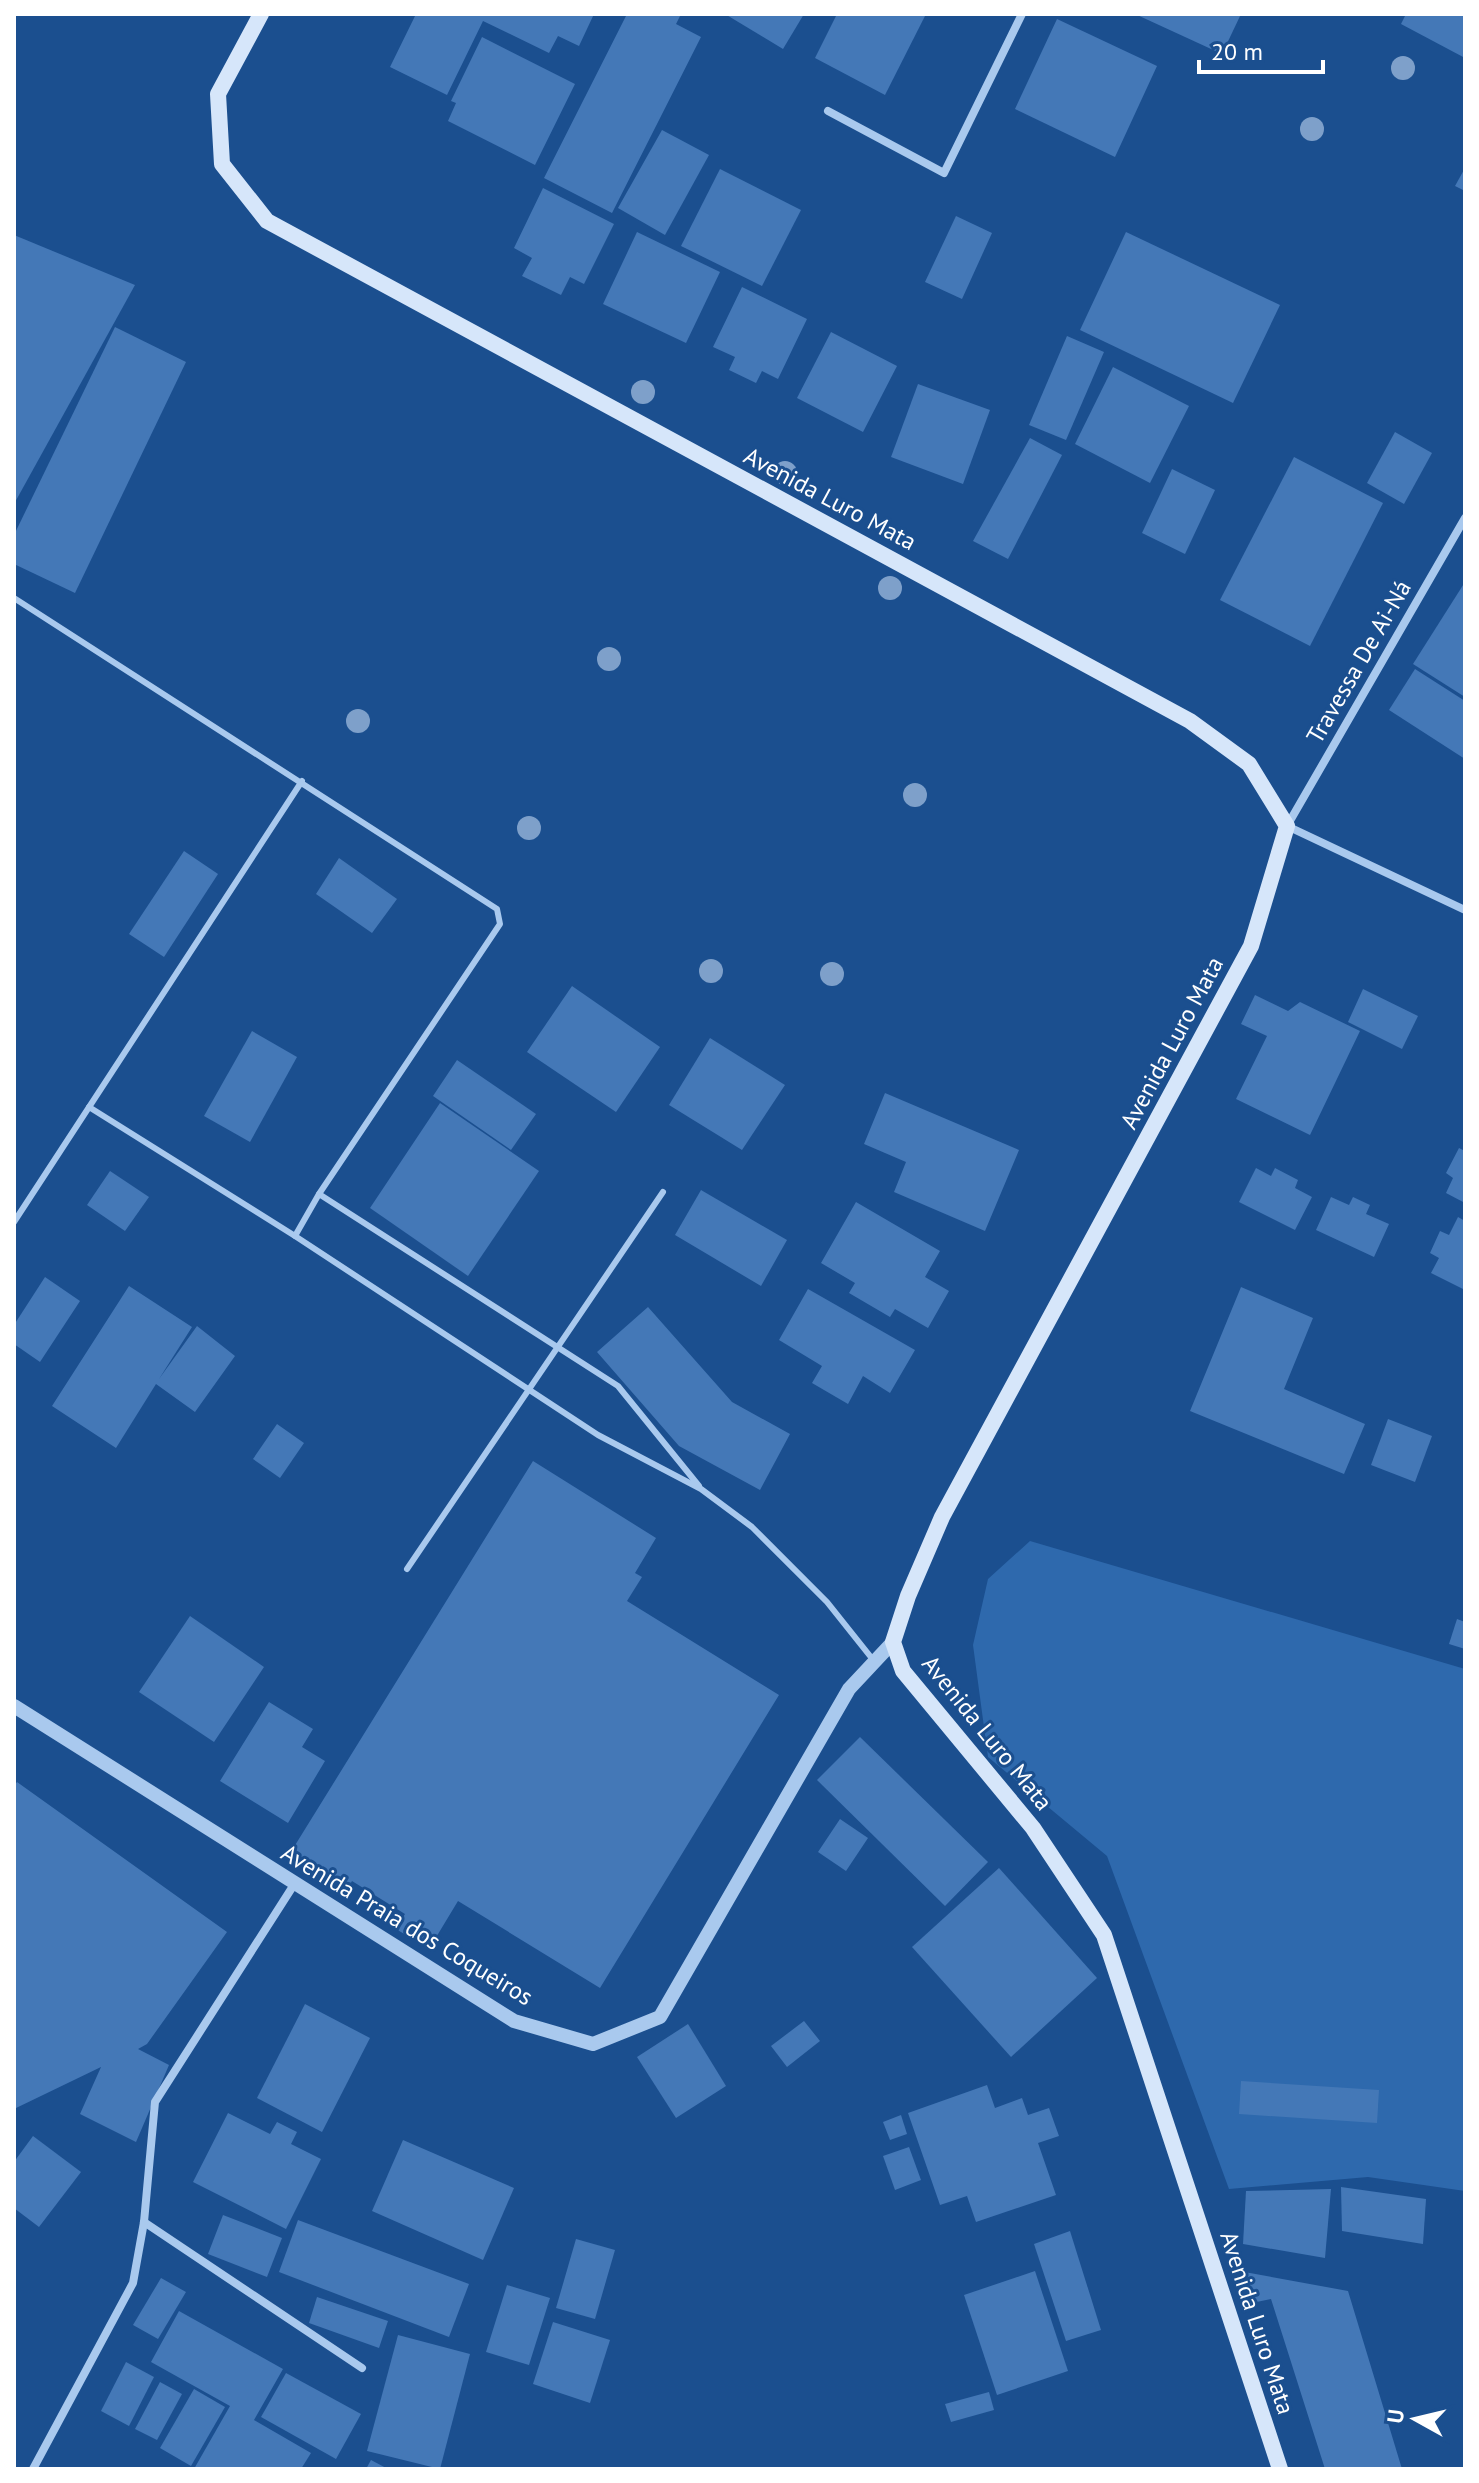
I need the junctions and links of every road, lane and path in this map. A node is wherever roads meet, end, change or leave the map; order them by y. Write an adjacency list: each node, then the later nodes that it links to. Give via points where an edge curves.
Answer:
1 (261, 14): 7 (main road, Avenida Luro Mata, via 218,94 222,164 267,221 1190,721 1249,764)
2 (1022, 14): 3 (street, via 944,173)
3 (828, 111)
4 (1465, 518): 7 (street, Travessa De Ai-Ná)
5 (14, 598): 6 (lane)
6 (302, 781): 9 (lane); 11 (lane, via 497,909 500,924)
7 (1287, 826): 8 (street); 18 (main road, Avenida Luro Mata, via 1251,946 942,1517)
8 (1465, 910)
9 (89, 1107): 12 (lane); 13 (lane)
10 (663, 1192): 14 (lane)
11 (319, 1194): 13 (lane); 14 (lane)
12 (14, 1222)
13 (295, 1236): 15 (lane)
14 (558, 1347): 15 (lane); 16 (lane, via 618,1386)
15 (529, 1390): 16 (lane, via 598,1435); 17 (lane)
16 (701, 1489): 19 (lane, via 752,1527 827,1602)
17 (407, 1569)
18 (893, 1642): 19 (street, Avenida Praia dos Coqueiros); 25 (main road, Avenida Luro Mata, via 903,1671 1033,1828 1104,1935)
19 (874, 1661): 21 (street, Avenida Praia dos Coqueiros, via 849,1689 660,2017 593,2044 514,2021)
20 (14, 1706): 21 (street, Avenida Praia dos Coqueiros)
21 (295, 1883): 22 (street, via 155,2102)
22 (144, 2222): 23 (street); 24 (street, via 133,2283)
23 (362, 2368)
24 (33, 2469)
25 (1280, 2469)

